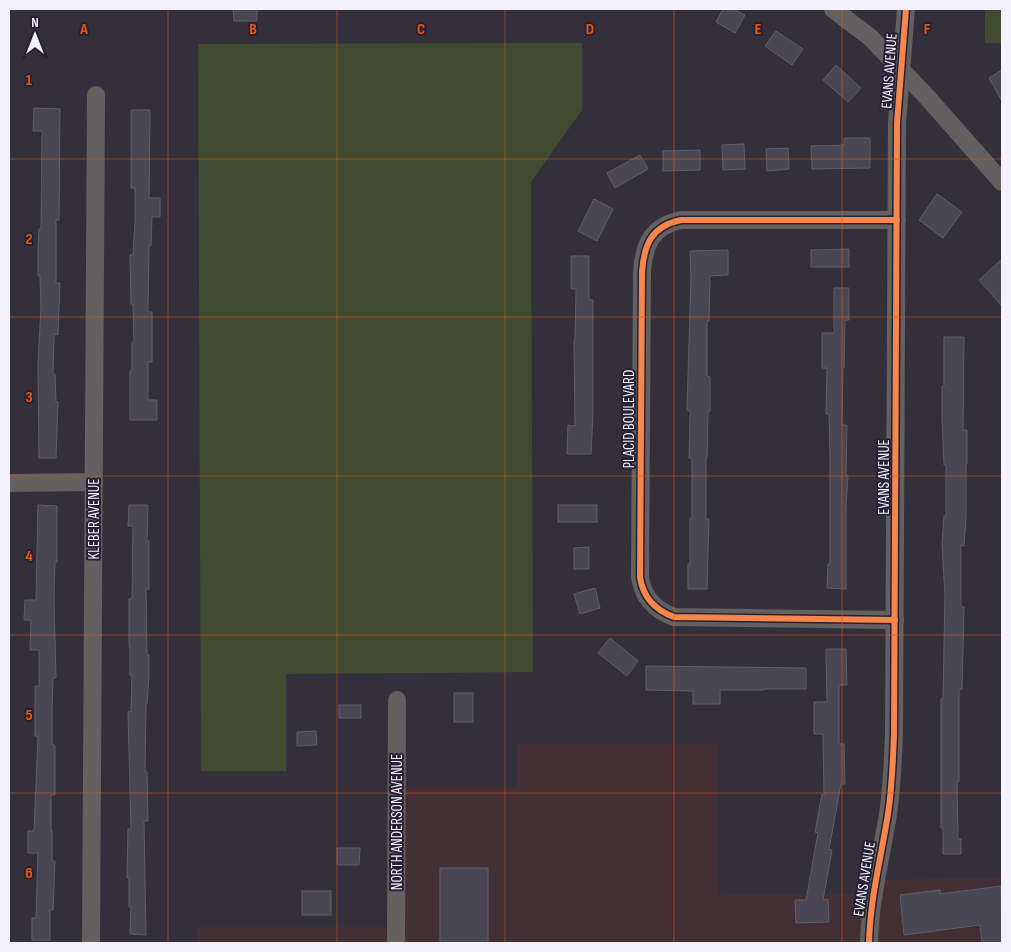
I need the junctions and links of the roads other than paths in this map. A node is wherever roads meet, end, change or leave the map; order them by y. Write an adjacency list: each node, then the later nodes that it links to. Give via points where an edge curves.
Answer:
1 (833, 9): 3 (street, via 871,38)
2 (906, 9): 3 (street, EVANS AVENUE)
3 (902, 70): 5 (street); 6 (street, EVANS AVENUE, via 897,123)
4 (96, 96): 7 (street, KLEBER AVENUE)
5 (1002, 182)
6 (897, 220): 9 (street, EVANS AVENUE); 9 (street, PLACID BOULEVARD, via 682,220 671,222 653,235 643,257 642,272 640,578 654,607 674,617)
7 (94, 482): 8 (street); 11 (street, KLEBER AVENUE)
8 (9, 483)
9 (895, 620): 13 (street, EVANS AVENUE, via 892,789 875,880)
10 (397, 700): 12 (street, NORTH ANDERSON AVENUE)
11 (90, 943)
12 (396, 943)
13 (869, 943)

